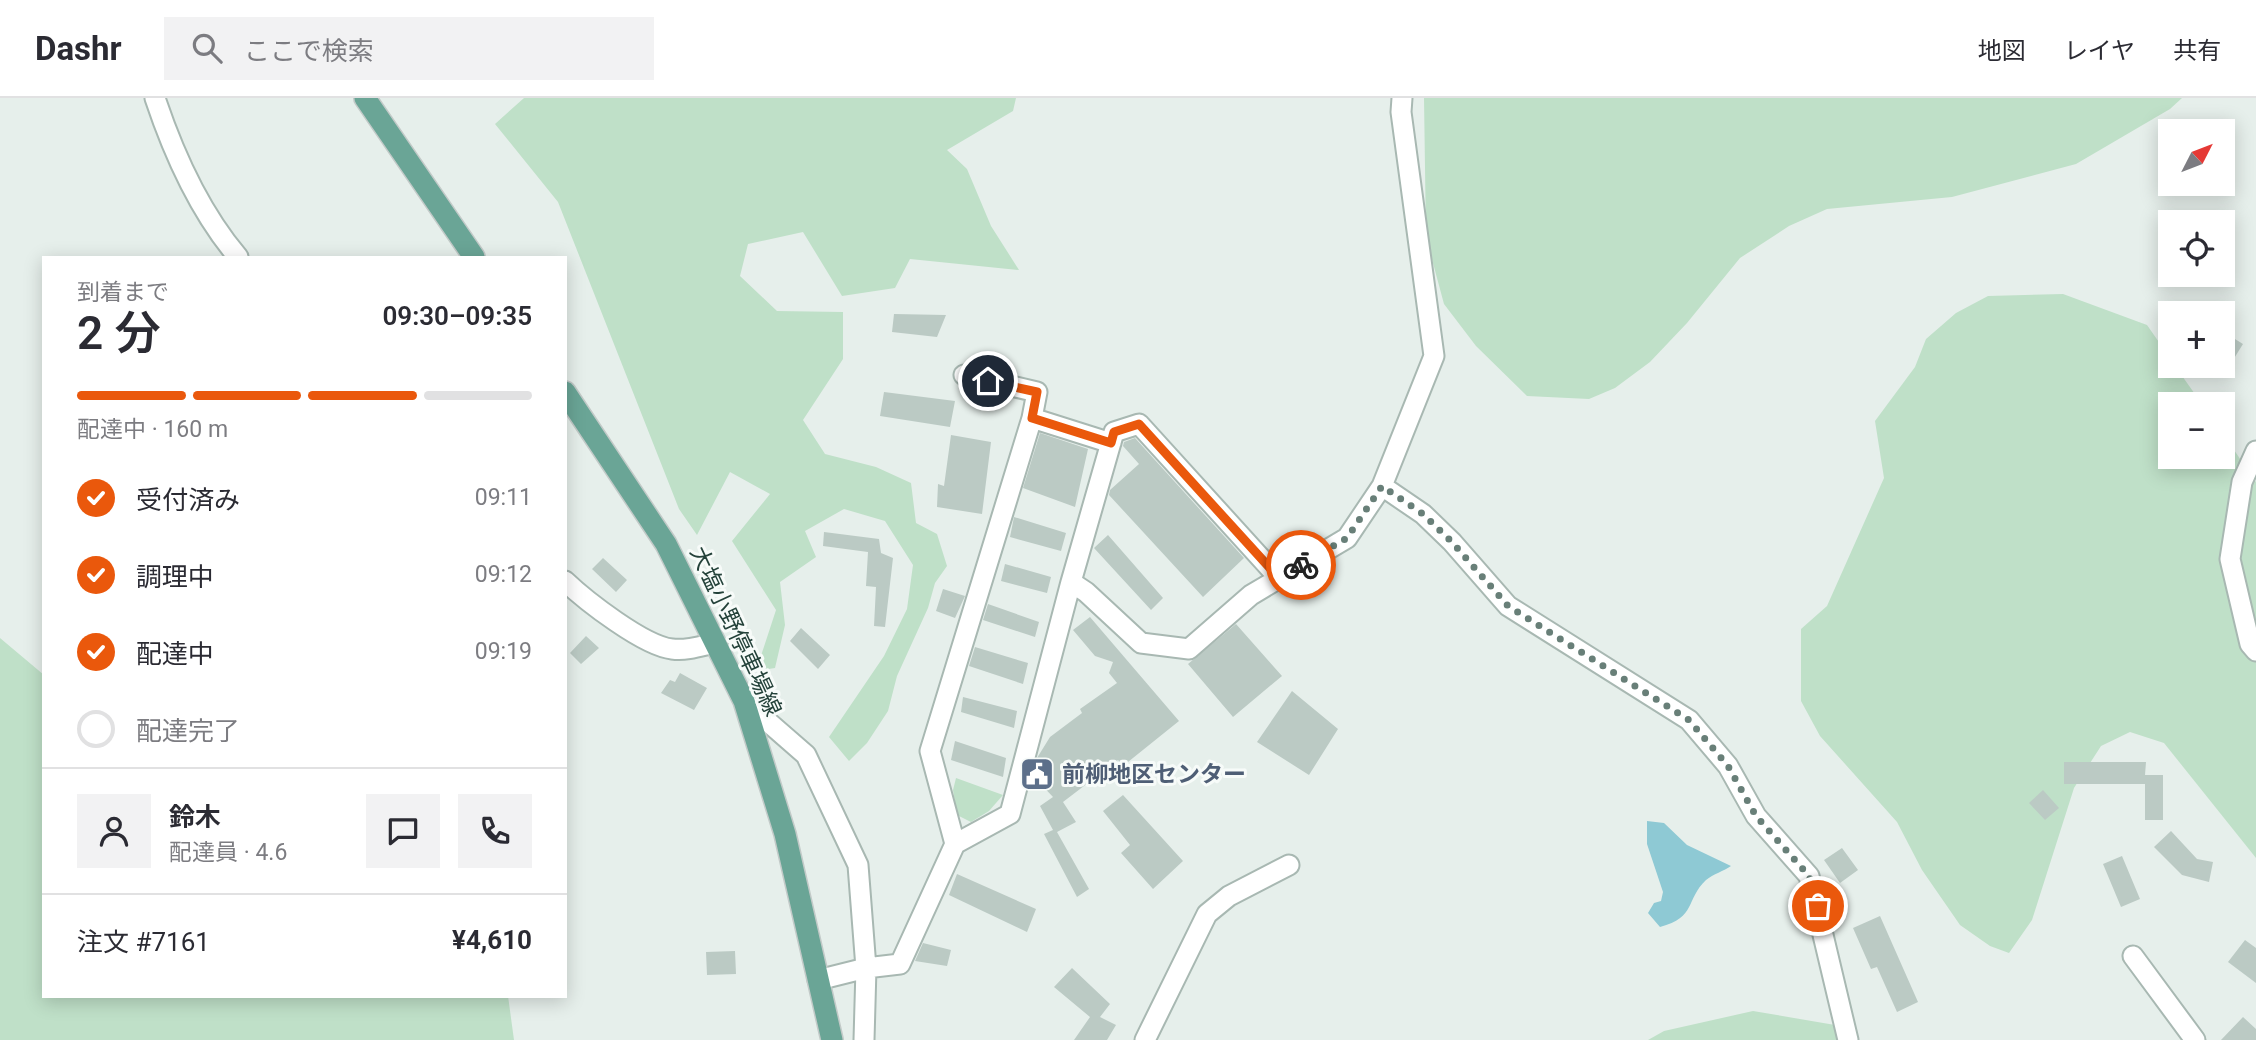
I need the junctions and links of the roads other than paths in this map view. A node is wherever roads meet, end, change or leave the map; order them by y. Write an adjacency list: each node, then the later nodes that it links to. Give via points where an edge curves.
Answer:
1 (155, 98): 4 (street, via 199,203)
2 (365, 98): 5 (main road)
3 (1402, 98): 11 (street, via 1434,356)
4 (237, 256)
5 (473, 256)
6 (964, 375): 8 (street, via 1037,392)
7 (567, 394): 15 (main road, 大塩小野停車場線, via 666,544)
8 (1032, 418): 9 (street); 18 (street, via 930,751)
9 (1111, 443): 12 (street, via 1114,432 1139,424); 13 (street)
10 (2256, 450): 16 (street, via 2242,482 2230,559 2250,645)
11 (1382, 486): 12 (street, via 1347,538); 26 (street, via 1423,514 1508,606 1689,720 1728,766 1756,816 1809,876)
12 (1279, 578): 13 (street, via 1251,595 1189,649 1141,643)
13 (1071, 582): 18 (street, via 1010,814)
14 (567, 583): 15 (street, via 616,621 669,649)
15 (715, 643): 17 (main road, 大塩小野停車場線)
16 (2256, 651)
17 (744, 701): 21 (street, via 806,755 858,865); 22 (main road, 大塩小野停車場線, via 785,834)
18 (955, 844): 21 (street, via 900,964)
19 (1289, 865): 25 (street, via 1229,896 1207,914)
20 (2133, 956): 27 (street)
21 (866, 968): 22 (street); 24 (street)
22 (818, 980): 23 (main road, 大塩小野停車場線)
23 (832, 1040)
24 (864, 1040)
25 (1145, 1040)
26 (1849, 1040)
27 (2195, 1040)

